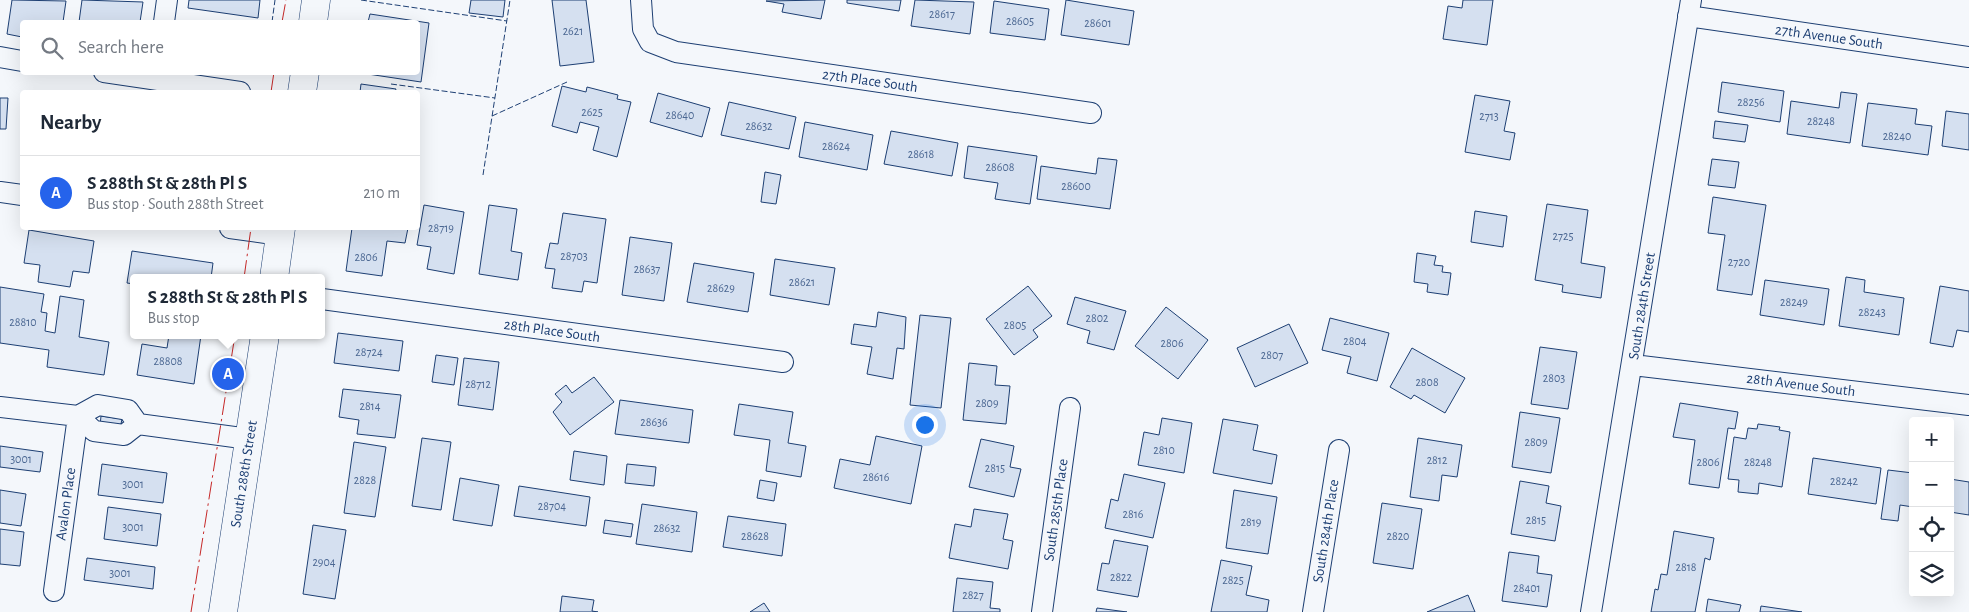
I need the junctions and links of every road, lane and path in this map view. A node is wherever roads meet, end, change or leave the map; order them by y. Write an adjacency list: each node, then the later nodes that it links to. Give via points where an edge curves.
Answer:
1 (167, 0): 5 (street)
2 (316, 0): 6 (main road)
3 (641, 0): 15 (street, 27th Place South, via 643,29 650,42 668,50)
4 (1689, 8): 8 (street, 27th Avenue South); 24 (street, South 284th Street)
5 (164, 20)
6 (312, 20)
7 (0, 57): 9 (street)
8 (1969, 57)
9 (20, 60)
10 (143, 75): 12 (street)
11 (305, 75): 14 (main road)
12 (156, 76): 13 (street)
13 (230, 90)
14 (302, 90)
15 (1091, 113)
16 (0, 192): 17 (street)
17 (20, 195)
18 (264, 230): 19 (street)
19 (281, 231): 20 (main road)
20 (275, 274)
21 (325, 299): 23 (street, 28th Place South)
22 (264, 339): 29 (main road, South 288th Street)
23 (783, 362)
24 (1633, 365): 25 (street, 28th Avenue South); 35 (street, South 284th Street)
25 (1969, 405)
26 (0, 407): 28 (street)
27 (1070, 408): 33 (street, South 285th Place)
28 (78, 416): 29 (street, via 94,431 124,436 138,424); 31 (street, Avalon Place)
29 (249, 439): 32 (main road, South 288th Street)
30 (1339, 450): 34 (street, South 284th Place)
31 (54, 591)
32 (223, 612)
33 (1042, 612)
34 (1313, 612)
35 (1591, 612)

